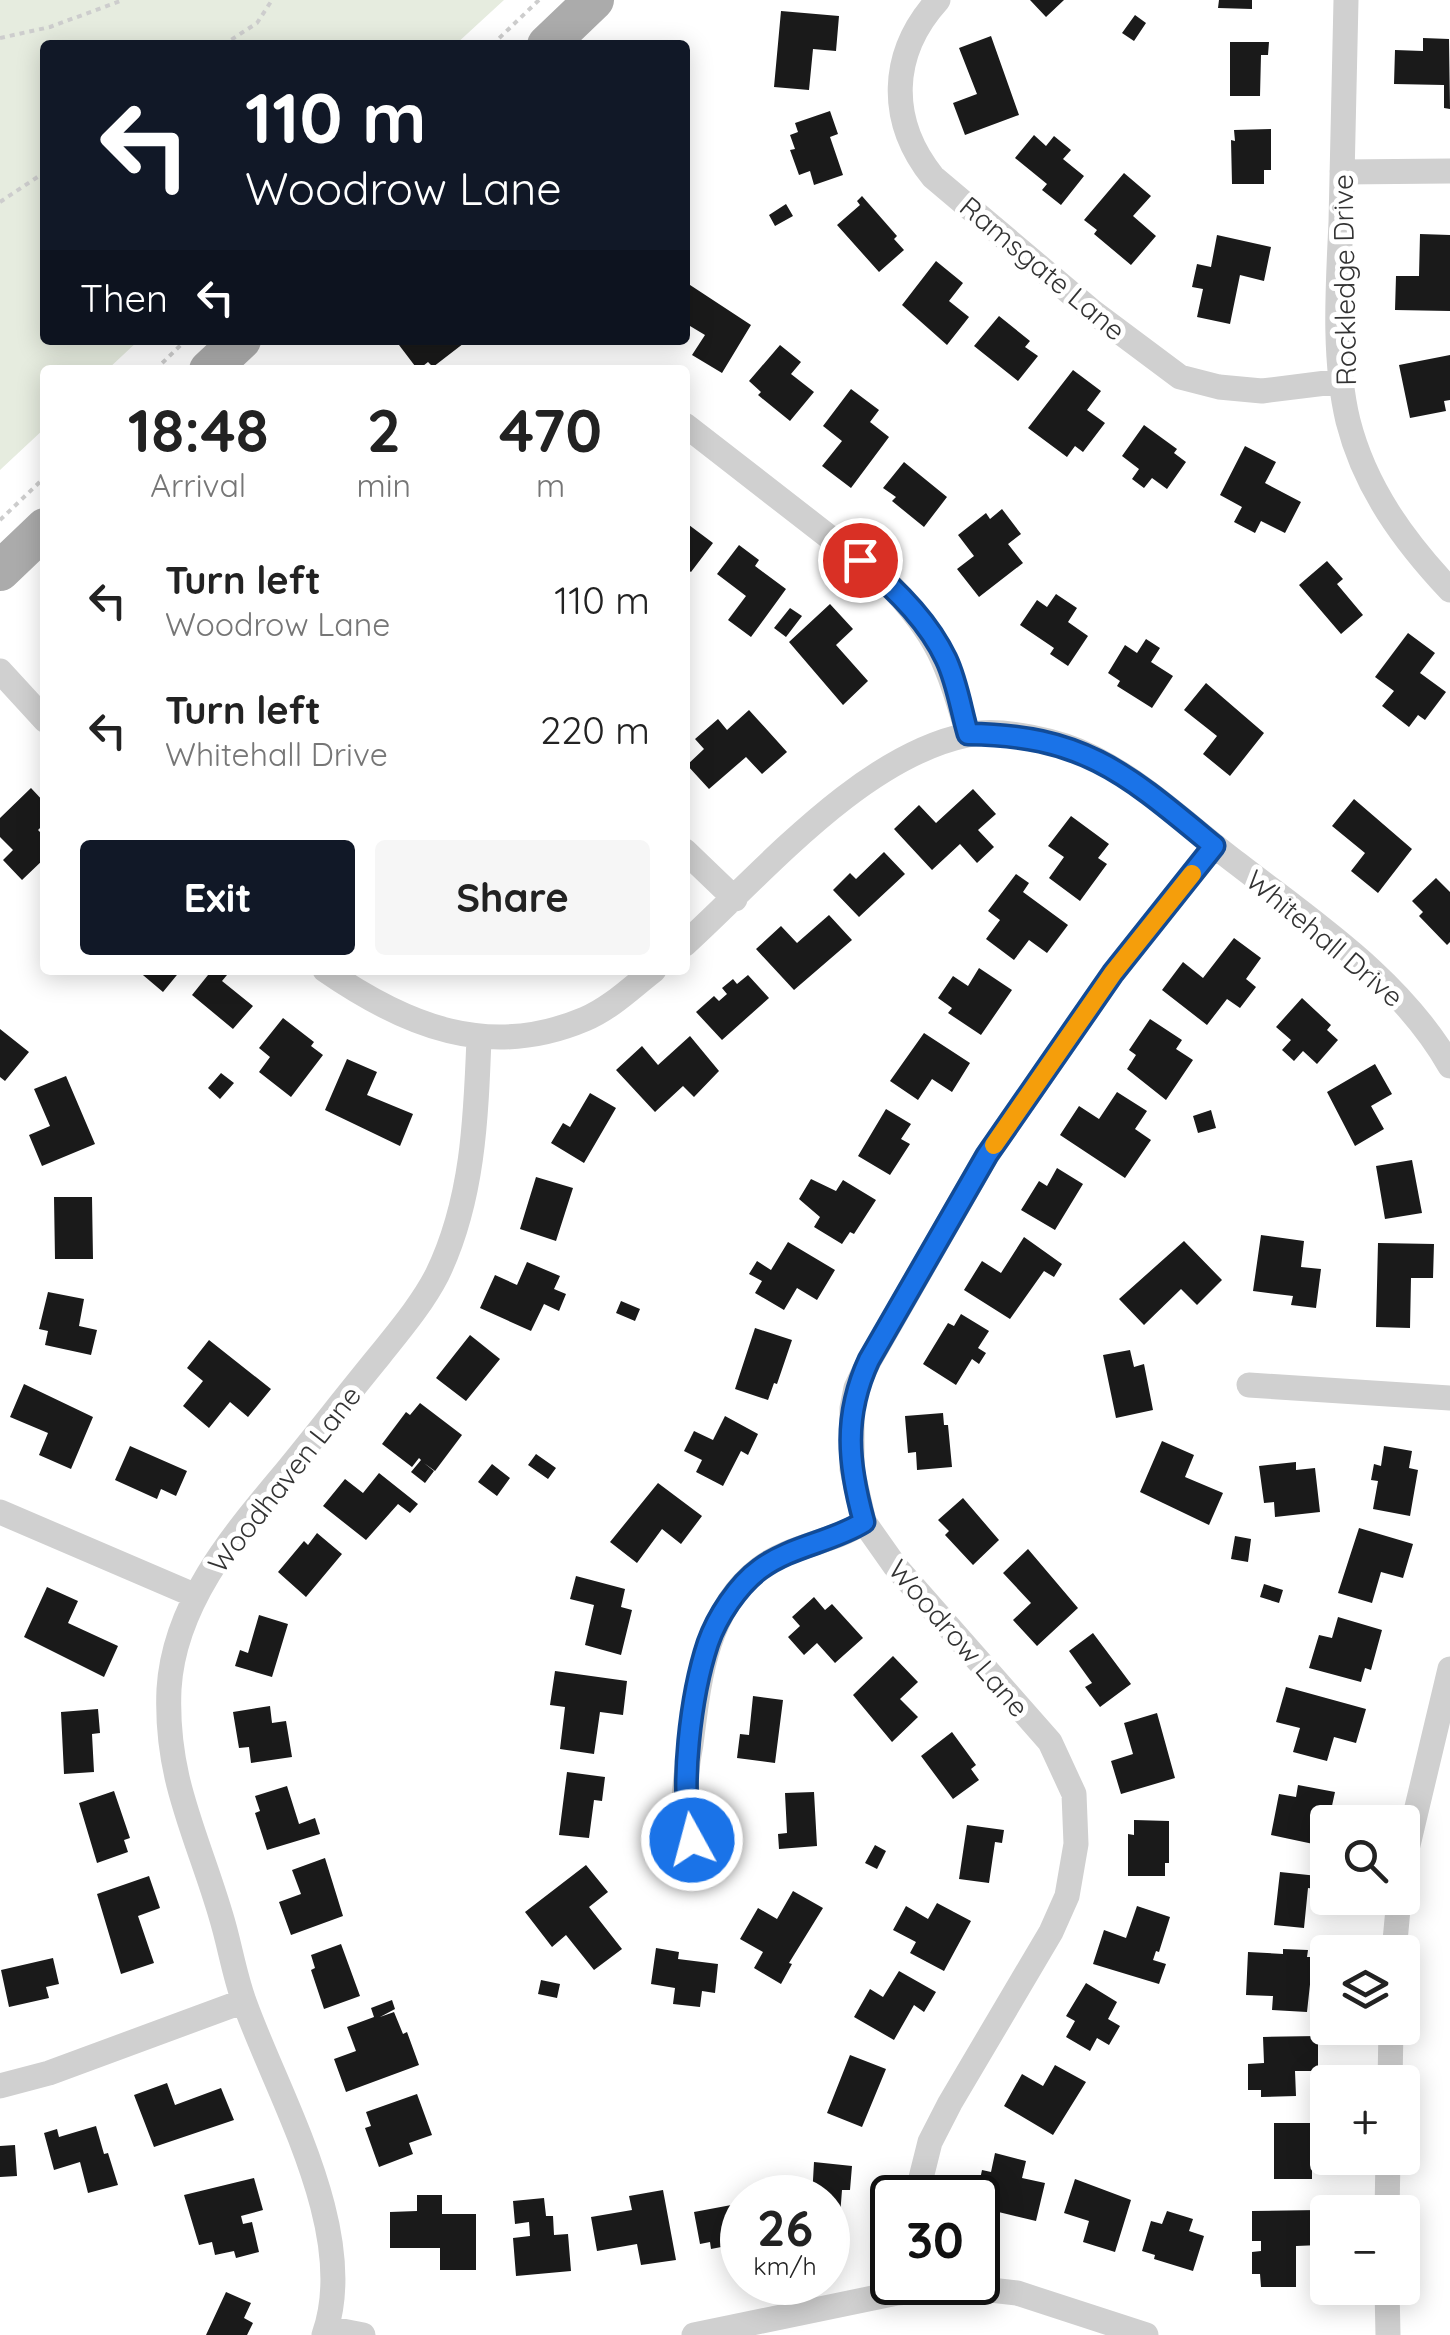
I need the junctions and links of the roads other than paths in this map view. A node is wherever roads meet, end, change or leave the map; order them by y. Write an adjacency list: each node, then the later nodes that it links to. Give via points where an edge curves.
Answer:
1 (594, 0): 4 (main road)
2 (938, 0): 9 (street, Ramsgate Lane, via 913,31 900,92 903,124 933,177 1180,377 1262,391)
3 (1346, 0): 6 (street, Rockledge Drive)
4 (552, 40)
5 (1450, 171): 6 (street)
6 (1342, 172): 9 (street, Rockledge Drive)
7 (235, 345): 8 (main road)
8 (214, 365)
9 (1342, 381): 13 (street, Rockledge Drive, via 1369,478 1404,539)
10 (690, 429): 16 (street, via 906,601 947,661)
11 (40, 533): 12 (main road)
12 (0, 572)
13 (1450, 590)
14 (0, 671): 15 (street)
15 (40, 715)
16 (968, 734): 17 (street, Whitehall Drive, via 1024,737 1091,756); 19 (street, Whitehall Drive, via 888,767 857,788)
17 (1214, 846): 24 (street, Whitehall Drive, via 1363,963 1422,1024); 28 (street, Woodrow Lane, via 1113,973 987,1155 869,1360 856,1388 850,1437)
18 (690, 856): 19 (street)
19 (735, 898): 20 (street, Whitehall Drive)
20 (690, 939)
21 (333, 975): 23 (street, via 428,1027)
22 (648, 975): 23 (street, via 586,1019 520,1037)
23 (479, 1038): 29 (street, Woodhaven Lane, via 469,1172 437,1274 246,1518)
24 (1450, 1066)
25 (1250, 1385): 26 (street)
26 (1450, 1398)
27 (0, 1512): 29 (street)
28 (864, 1522): 32 (street, via 756,1572 716,1626 696,1698 685,1793); 35 (street, Woodrow Lane, via 1050,1742 1074,1794 1077,1822 1067,1896 930,2142)
29 (196, 1596): 33 (street, Woodhaven Lane, via 171,1670 170,1745)
30 (1450, 1669): 31 (street)
31 (1418, 1805)
32 (698, 1865)
33 (244, 2001): 34 (street); 39 (street, Woodhaven Lane, via 332,2240)
34 (0, 2086)
35 (922, 2175)
36 (1000, 2290): 42 (street)
37 (870, 2294): 41 (street)
38 (1387, 2305): 43 (street)
39 (326, 2331): 40 (street)
40 (364, 2335)
41 (694, 2335)
42 (1146, 2335)
43 (1388, 2335)

